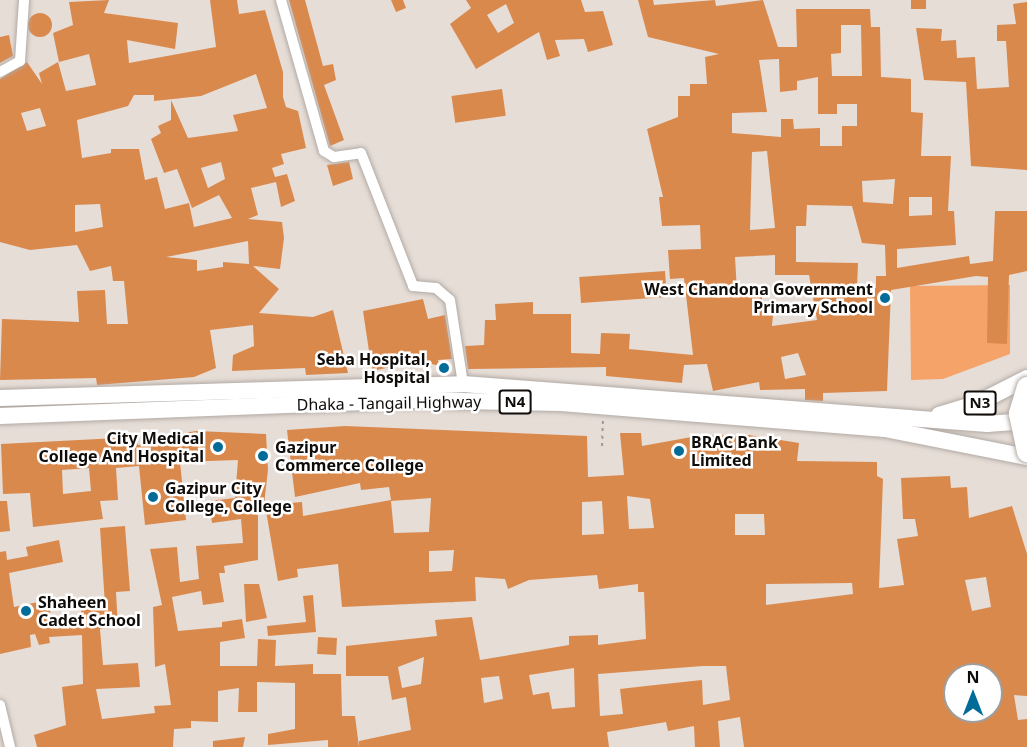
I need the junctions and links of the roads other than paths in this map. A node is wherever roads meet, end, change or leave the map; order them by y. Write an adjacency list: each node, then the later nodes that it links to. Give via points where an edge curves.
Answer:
1 (24, 0): 3 (street, via 20,61)
2 (281, 0): 5 (street, via 324,152 334,157 361,153 413,286 436,288 450,300)
3 (0, 72)
4 (1027, 378): 9 (highway, N3, via 976,404)
5 (463, 384): 7 (highway, Dhaka - Tangail Highway / N4); 9 (highway, Dhaka - Tangail Highway / N4)
6 (1027, 387): 11 (highway, bridge, via 1020,414)
7 (0, 398)
8 (0, 416): 11 (highway, Dhaka - Tangail Highway / N4, via 410,400 607,407 885,429)
9 (929, 418): 10 (highway, Dhaka - Tangail Highway / N4, via 987,424)
10 (1027, 421)
11 (1027, 454)
12 (0, 705): 13 (street)
13 (10, 747)

